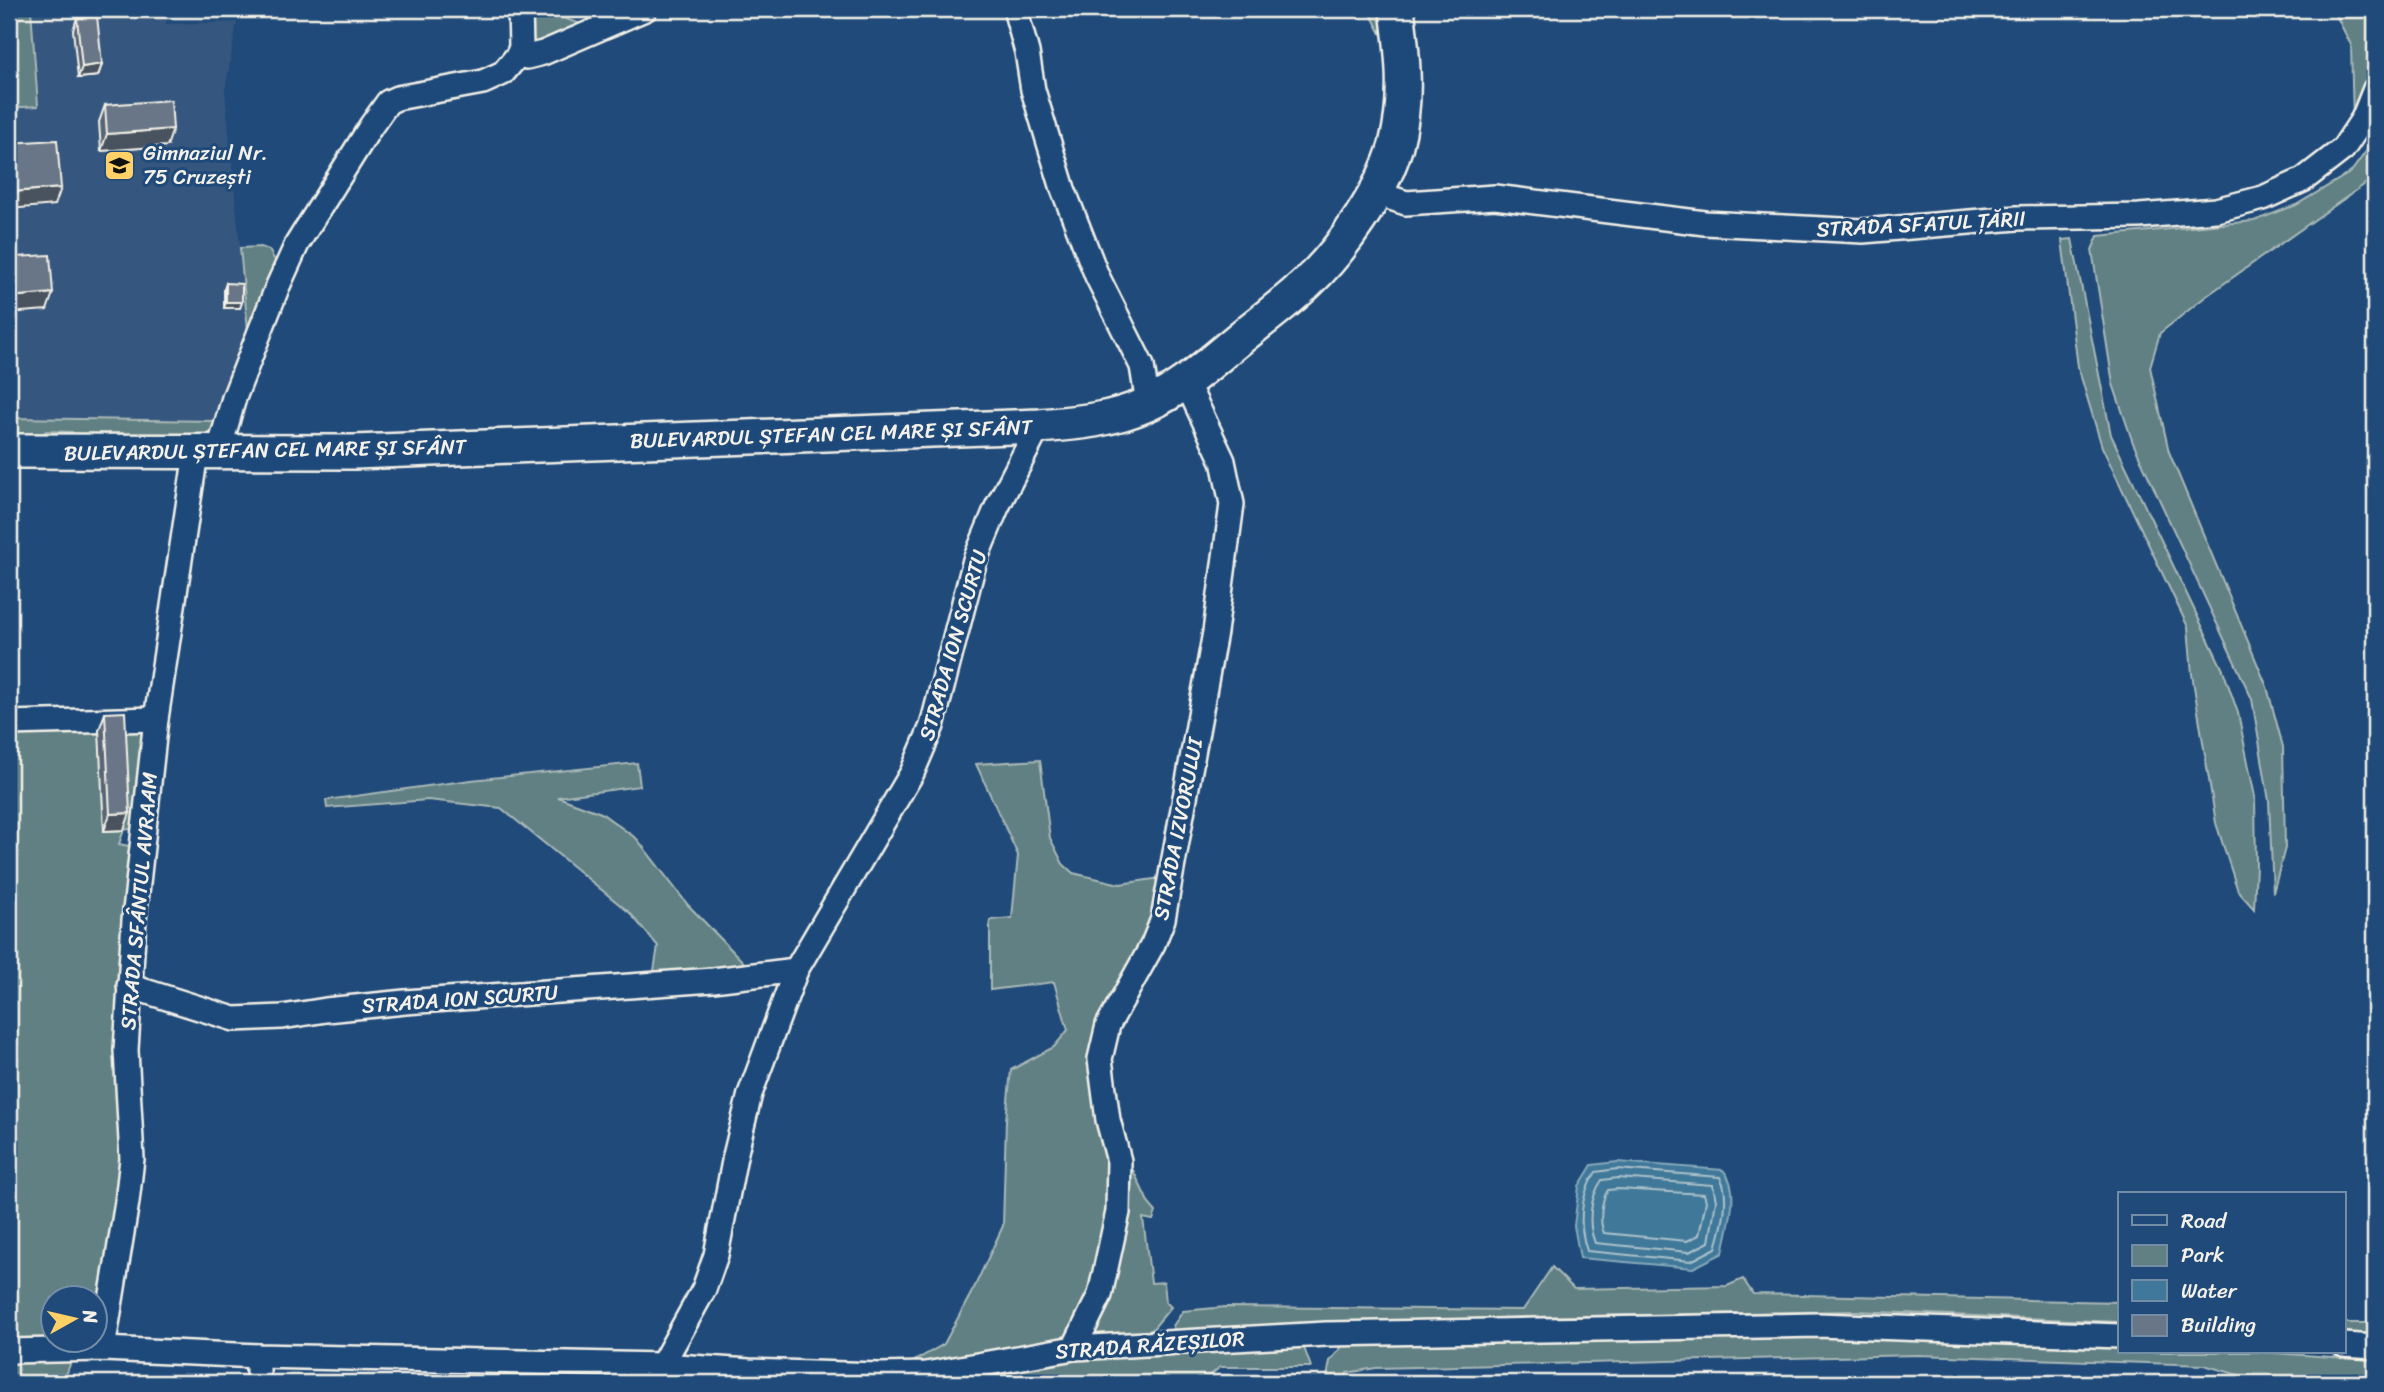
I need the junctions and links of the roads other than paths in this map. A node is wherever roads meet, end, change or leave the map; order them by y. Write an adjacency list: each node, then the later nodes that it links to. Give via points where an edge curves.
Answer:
1 (520, 9): 5 (street)
2 (645, 9): 5 (street, via 543,53)
3 (1015, 9): 9 (street, via 1055,165 1097,276 1142,366)
4 (1397, 9): 7 (street, BULEVARDUL ȘTEFAN CEL MARE ȘI SFÂNT, via 1404,99 1395,147)
5 (518, 55): 12 (street, STRADA SFÂNTUL AVRAAM, via 503,73 483,82 388,102 297,244)
6 (2375, 89): 7 (street, STRADA SFATUL ȚĂRII, via 2363,119 2343,149 2303,180 2263,198 2216,210 2017,218 1863,231 1811,230 1705,223 1495,197 1406,203)
7 (1376, 193): 8 (street, BULEVARDUL ȘTEFAN CEL MARE ȘI SFÂNT, via 1308,282)
8 (1186, 382): 9 (street, BULEVARDUL ȘTEFAN CEL MARE ȘI SFÂNT); 21 (street, STRADA IZVORULUI, via 1223,461 1233,504 1215,632 1163,919 1108,1025 1100,1059 1119,1161 1118,1212 1100,1295)
9 (1148, 404): 10 (street, BULEVARDUL ȘTEFAN CEL MARE ȘI SFÂNT, via 1095,422)
10 (1039, 426): 12 (street, BULEVARDUL ȘTEFAN CEL MARE ȘI SFÂNT, via 354,452); 15 (street, STRADA ION SCURTU, via 975,560 932,726 912,773)
11 (9, 451): 12 (street, BULEVARDUL ȘTEFAN CEL MARE ȘI SFÂNT)
12 (207, 453): 13 (street, STRADA SFÂNTUL AVRAAM)
13 (156, 719): 14 (street); 16 (street, STRADA SFÂNTUL AVRAAM)
14 (9, 723)
15 (796, 970): 16 (street, STRADA ION SCURTU, via 234,1019); 26 (street, STRADA ION SCURTU, via 750,1094 716,1255 704,1289)
16 (129, 986): 17 (street, STRADA SFÂNTUL AVRAAM, via 132,1159)
17 (108, 1318)
18 (2118, 1336): 21 (street, STRADA RĂZEȘILOR, via 1818,1325 1286,1336)
19 (2346, 1345): 20 (street)
20 (2375, 1347)
21 (1074, 1348): 27 (street, STRADA RĂZEȘILOR, via 926,1374)
22 (108, 1349): 25 (street, STRADA RĂZEȘILOR)
23 (9, 1350): 24 (street, STRADA RĂZEȘILOR)
24 (38, 1350)
25 (258, 1356): 26 (street, STRADA RĂZEȘILOR); 28 (street)
26 (662, 1365): 27 (street, STRADA RĂZEȘILOR)
27 (836, 1379)
28 (258, 1383)

